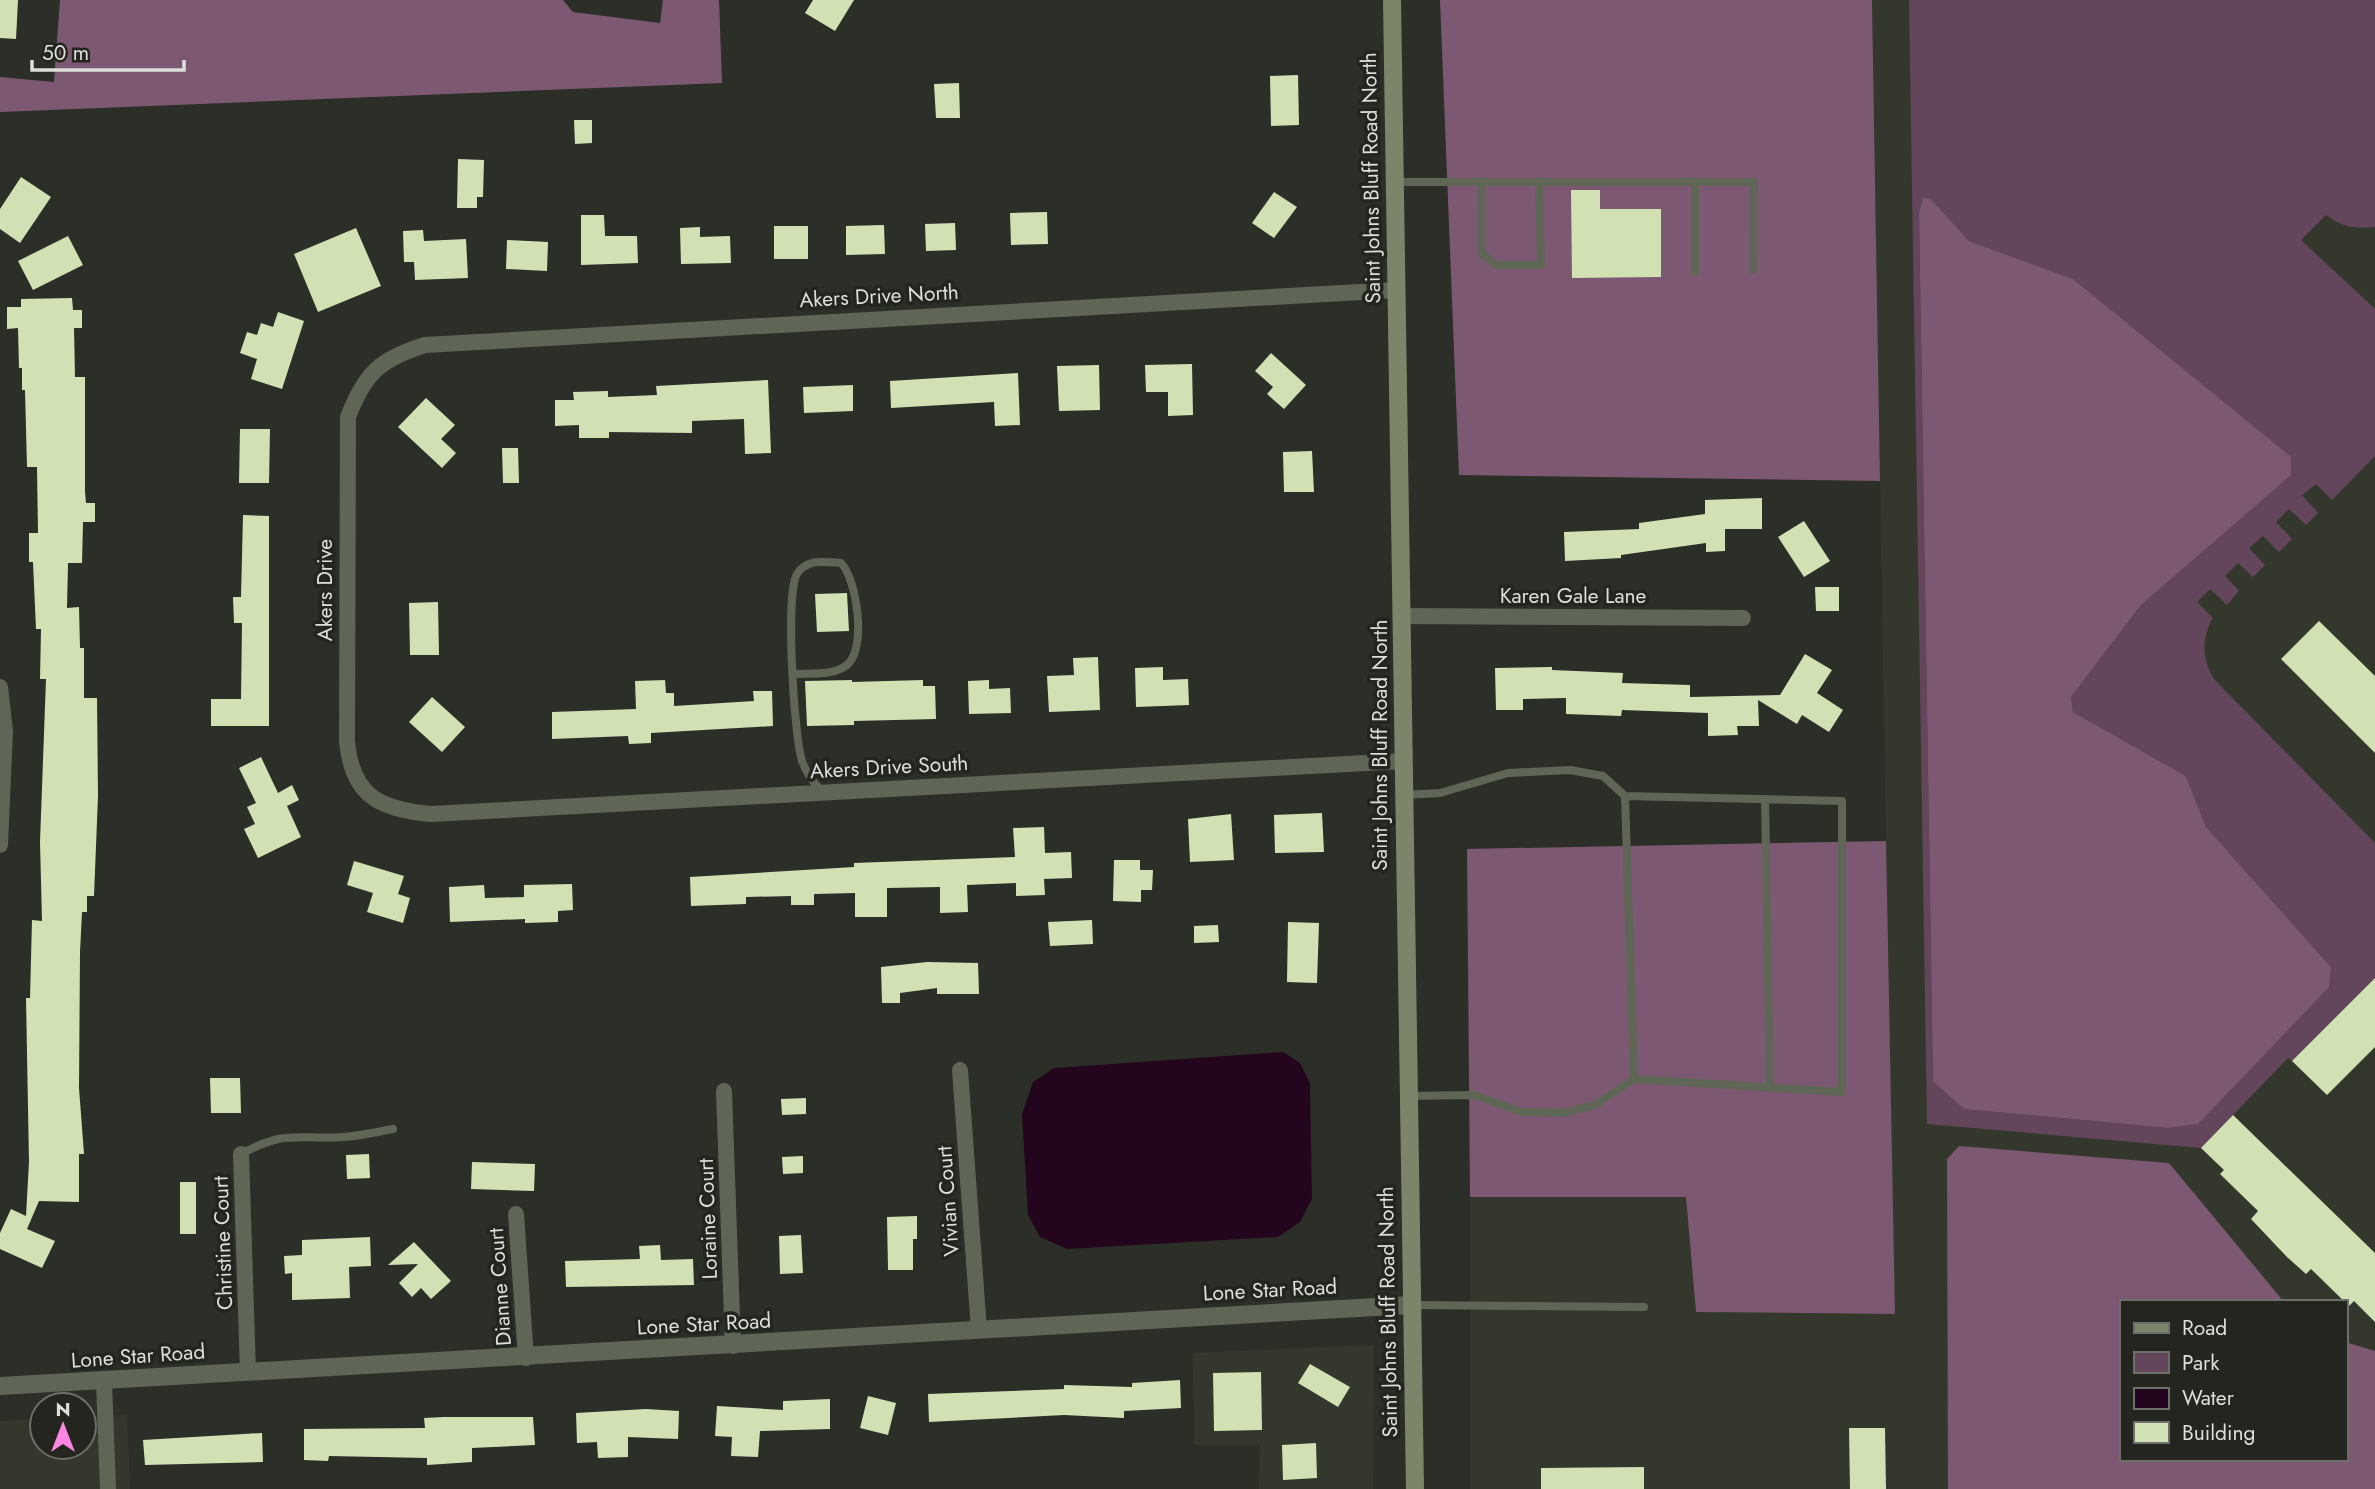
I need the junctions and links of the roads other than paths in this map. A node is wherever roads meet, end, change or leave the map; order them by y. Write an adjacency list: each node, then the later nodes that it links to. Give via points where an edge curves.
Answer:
1 (1392, 0): 5 (main road, Saint Johns Bluff Road North)
2 (1482, 181): 3 (lane); 3 (lane, via 1482,254 1496,265 1541,265); 5 (lane)
3 (1539, 181): 4 (lane)
4 (1695, 181): 6 (lane, via 1754,182); 7 (lane)
5 (1394, 182): 8 (main road, Saint Johns Bluff Road North)
6 (1753, 270)
7 (1695, 272)
8 (1395, 290): 9 (street, Akers Drive North, via 425,345 387,359); 10 (main road, Saint Johns Bluff Road North)
9 (372, 371): 19 (street, Akers Drive, via 348,417 346,741 352,774)
10 (1403, 616): 11 (street, Karen Gale Lane); 14 (main road, Saint Johns Bluff Road North)
11 (1743, 618)
12 (794, 674): 12 (lane, via 793,582 799,571 813,562 841,563 854,582 858,640 852,659 830,673); 15 (lane, via 801,758)
13 (0, 687): 20 (street, via 5,731)
14 (1402, 761): 15 (street, Akers Drive South); 16 (main road, Saint Johns Bluff Road North)
15 (822, 792): 19 (street, Akers Drive South, via 431,814)
16 (1402, 796): 17 (lane, via 1440,793 1508,773 1570,770 1603,776); 25 (main road, Saint Johns Bluff Road North)
17 (1625, 796): 18 (lane); 22 (lane)
18 (1765, 799): 23 (lane); 23 (lane, via 1842,801 1842,1092)
19 (380, 803)
20 (0, 845)
21 (960, 1070): 31 (street, Vivian Court)
22 (1634, 1079): 23 (lane); 25 (lane, via 1595,1105 1563,1113 1522,1112 1474,1095)
23 (1770, 1088)
24 (724, 1091): 32 (street, Loraine Court)
25 (1406, 1097): 29 (main road, Saint Johns Bluff Road North)
26 (393, 1129): 27 (lane, via 345,1137 294,1136 265,1142)
27 (241, 1154): 34 (street, Christine Court)
28 (516, 1214): 33 (street, Dianne Court)
29 (1411, 1305): 30 (lane); 31 (street, Lone Star Road); 38 (main road, Saint Johns Bluff Road North)
30 (1644, 1307)
31 (979, 1330): 32 (street, Lone Star Road)
32 (733, 1346): 33 (street, Lone Star Road)
33 (526, 1358): 34 (street, Lone Star Road)
34 (248, 1372): 35 (street, Lone Star Road)
35 (104, 1382): 36 (street, Lone Star Road); 37 (street)
36 (0, 1387)
37 (108, 1489)
38 (1415, 1489)

